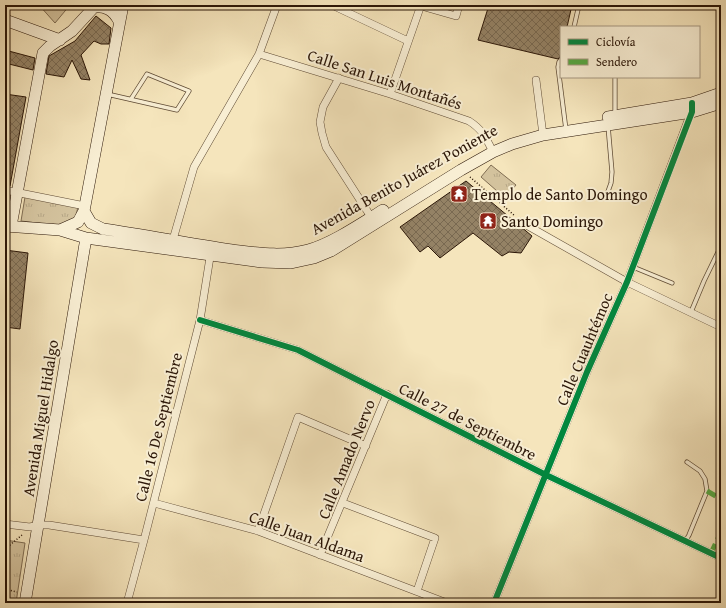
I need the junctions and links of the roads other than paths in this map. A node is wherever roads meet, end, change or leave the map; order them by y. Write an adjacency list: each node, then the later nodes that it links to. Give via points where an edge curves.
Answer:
1 (123, 5): 9 (main road)
2 (277, 5): 13 (street)
3 (335, 5): 12 (street)
4 (421, 5): 5 (street, via 456,16); 12 (street)
5 (460, 5)
6 (579, 5): 10 (lane)
7 (95, 6): 9 (main road, via 110,9); 11 (main road)
8 (5, 20): 11 (main road)
9 (119, 21): 21 (main road)
10 (574, 26)
11 (60, 40): 31 (main road, via 43,53)
12 (408, 41): 22 (street)
13 (259, 54): 17 (street, Calle San Luis Montañés); 40 (street, via 194,166)
14 (721, 54): 16 (lane)
15 (560, 61): 27 (lane, via 558,67)
16 (721, 67)
17 (339, 78): 22 (street, Calle San Luis Montañés); 34 (street, via 323,106 320,122 322,134 326,148)
18 (615, 78): 26 (lane)
19 (536, 80): 28 (street)
20 (721, 93): 25 (main road, Avenida Benito Juárez Poniente)
21 (106, 94): 23 (lane); 33 (main road)
22 (390, 94): 29 (street, Calle San Luis Montañés, via 469,121 484,134)
23 (131, 100): 23 (lane, via 177,110 189,91 147,74)
24 (721, 103): 25 (main road, Avenida Benito Juárez Poniente)
25 (692, 108): 26 (main road, Avenida Benito Juárez Poniente); 43 (street, Calle Cuauhtémoc)
26 (612, 120): 27 (main road, Avenida Benito Juárez Poniente); 32 (lane, via 612,172)
27 (565, 128): 28 (main road, Avenida Benito Juárez Poniente)
28 (542, 132): 29 (main road, Avenida Benito Juárez Poniente)
29 (491, 149): 34 (main road, Avenida Benito Juárez Poniente, via 462,170); 34 (main road, Avenida Benito Juárez Poniente, via 456,164)
30 (5, 190): 31 (street)
31 (17, 192): 33 (street); 36 (main road)
32 (606, 197)
33 (85, 208): 37 (main road, via 78,222); 38 (main road, Avenida Benito Juárez Poniente, via 91,223 97,227)
34 (374, 220): 42 (main road, Avenida Benito Juárez Poniente, via 331,251 291,263 262,262)
35 (521, 222): 44 (street)
36 (8, 226): 37 (main road, Avenida Benito Juárez Poniente)
37 (60, 230): 39 (main road, Avenida Benito Juárez Poniente)
38 (124, 232): 39 (main road, via 98,232); 40 (main road, Avenida Benito Juárez Poniente)
39 (86, 238): 40 (main road, Avenida Benito Juárez Poniente); 56 (main road, Avenida Miguel Hidalgo)
40 (171, 245): 42 (main road, Avenida Benito Juárez Poniente)
41 (721, 246): 46 (lane)
42 (211, 251): 47 (street, Calle 16 De Septiembre)
43 (633, 267): 44 (street, Calle Cuauhtémoc); 45 (lane)
44 (627, 282): 46 (street); 52 (street, Calle Cuauhtémoc, via 587,372)
45 (672, 283)
46 (691, 312): 48 (street)
47 (200, 320): 49 (street, Calle 27 de Septiembre, via 298,350); 53 (street, Calle 16 De Septiembre)
48 (721, 327)
49 (387, 394): 50 (street, Calle Amado Nervo); 52 (street, Calle 27 de Septiembre)
50 (366, 446): 54 (street, Calle Amado Nervo); 57 (street, via 298,417)
51 (687, 462): 59 (lane, via 700,471 707,491)
52 (546, 475): 59 (street, Calle 27 de Septiembre); 66 (street, Calle Cuauhtémoc)
53 (154, 503): 57 (street, Calle Juan Aldama); 58 (street, Calle 16 De Septiembre)
54 (343, 503): 60 (street, Calle Amado Nervo); 62 (street, via 435,538)
55 (5, 524): 56 (street)
56 (34, 526): 58 (street, via 49,525); 63 (main road, Avenida Miguel Hidalgo)
57 (258, 531): 60 (street, Calle Juan Aldama)
58 (144, 540): 64 (street, Calle 16 De Septiembre)
59 (685, 542): 61 (street, Calle 27 de Septiembre)
60 (320, 555): 62 (street, Calle Juan Aldama)
61 (721, 558)
62 (417, 591): 65 (street, Calle Juan Aldama)
63 (25, 603)
64 (126, 603)
65 (447, 603)
66 (494, 603)

